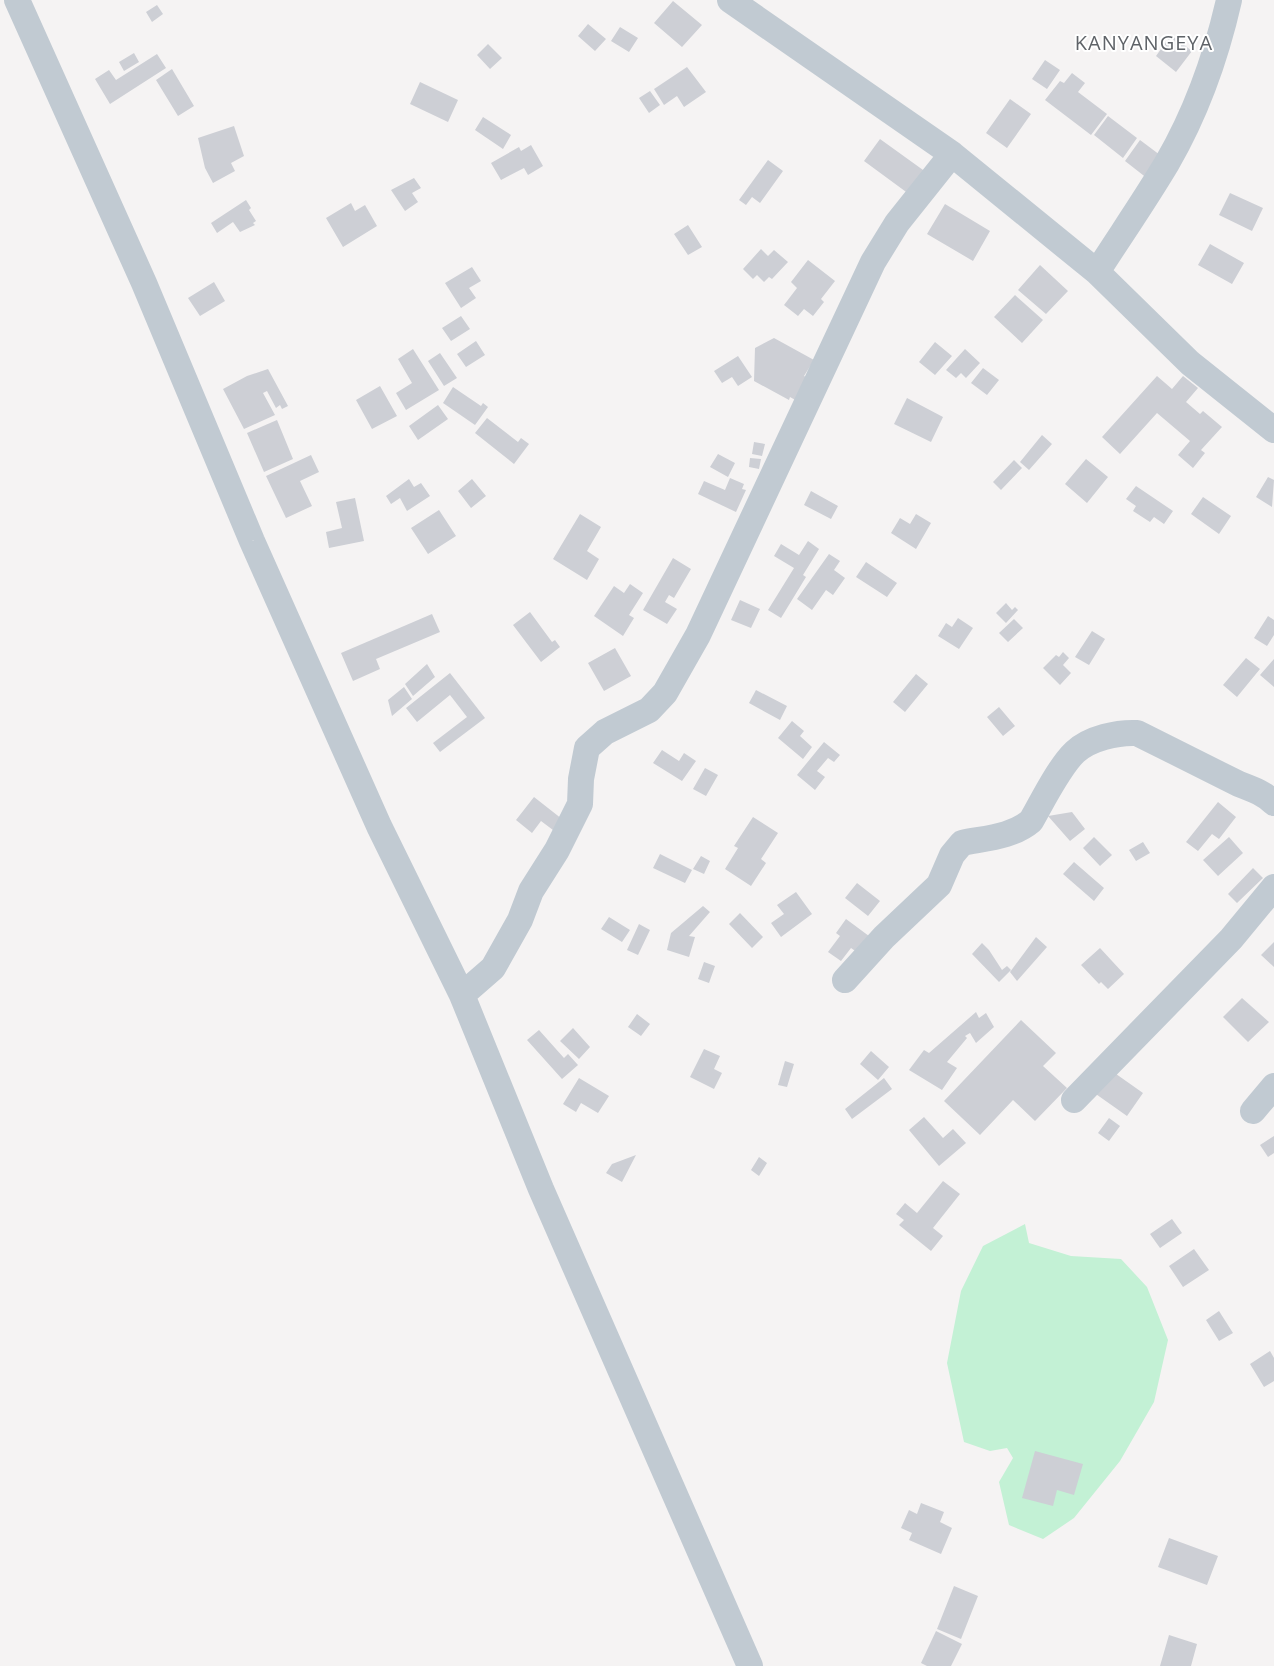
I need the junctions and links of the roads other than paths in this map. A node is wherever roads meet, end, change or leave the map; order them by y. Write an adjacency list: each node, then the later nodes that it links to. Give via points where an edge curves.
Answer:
1 (16, 0): 10 (street, via 144,282 252,541 371,808)
2 (730, 0): 4 (street)
3 (1229, 0): 5 (street, via 1218,47 1194,108 1167,162)
4 (952, 154): 5 (street); 10 (street, via 897,223 873,262 681,667 665,693 648,710 605,732 588,748 581,779 580,804 557,850 531,892 520,920 493,968)
5 (1097, 272): 6 (street, via 1190,363)
6 (1272, 421)
7 (1274, 803): 9 (street, via 1253,789 1137,732 1119,732 1086,746 1071,757 1031,822 1022,829 962,843 956,848 938,885)
8 (1274, 887): 12 (street, via 1231,939)
9 (845, 980)
10 (462, 995): 14 (street, via 544,1198)
11 (1274, 1086): 13 (street)
12 (1074, 1100)
13 (1253, 1111)
14 (750, 1666)

